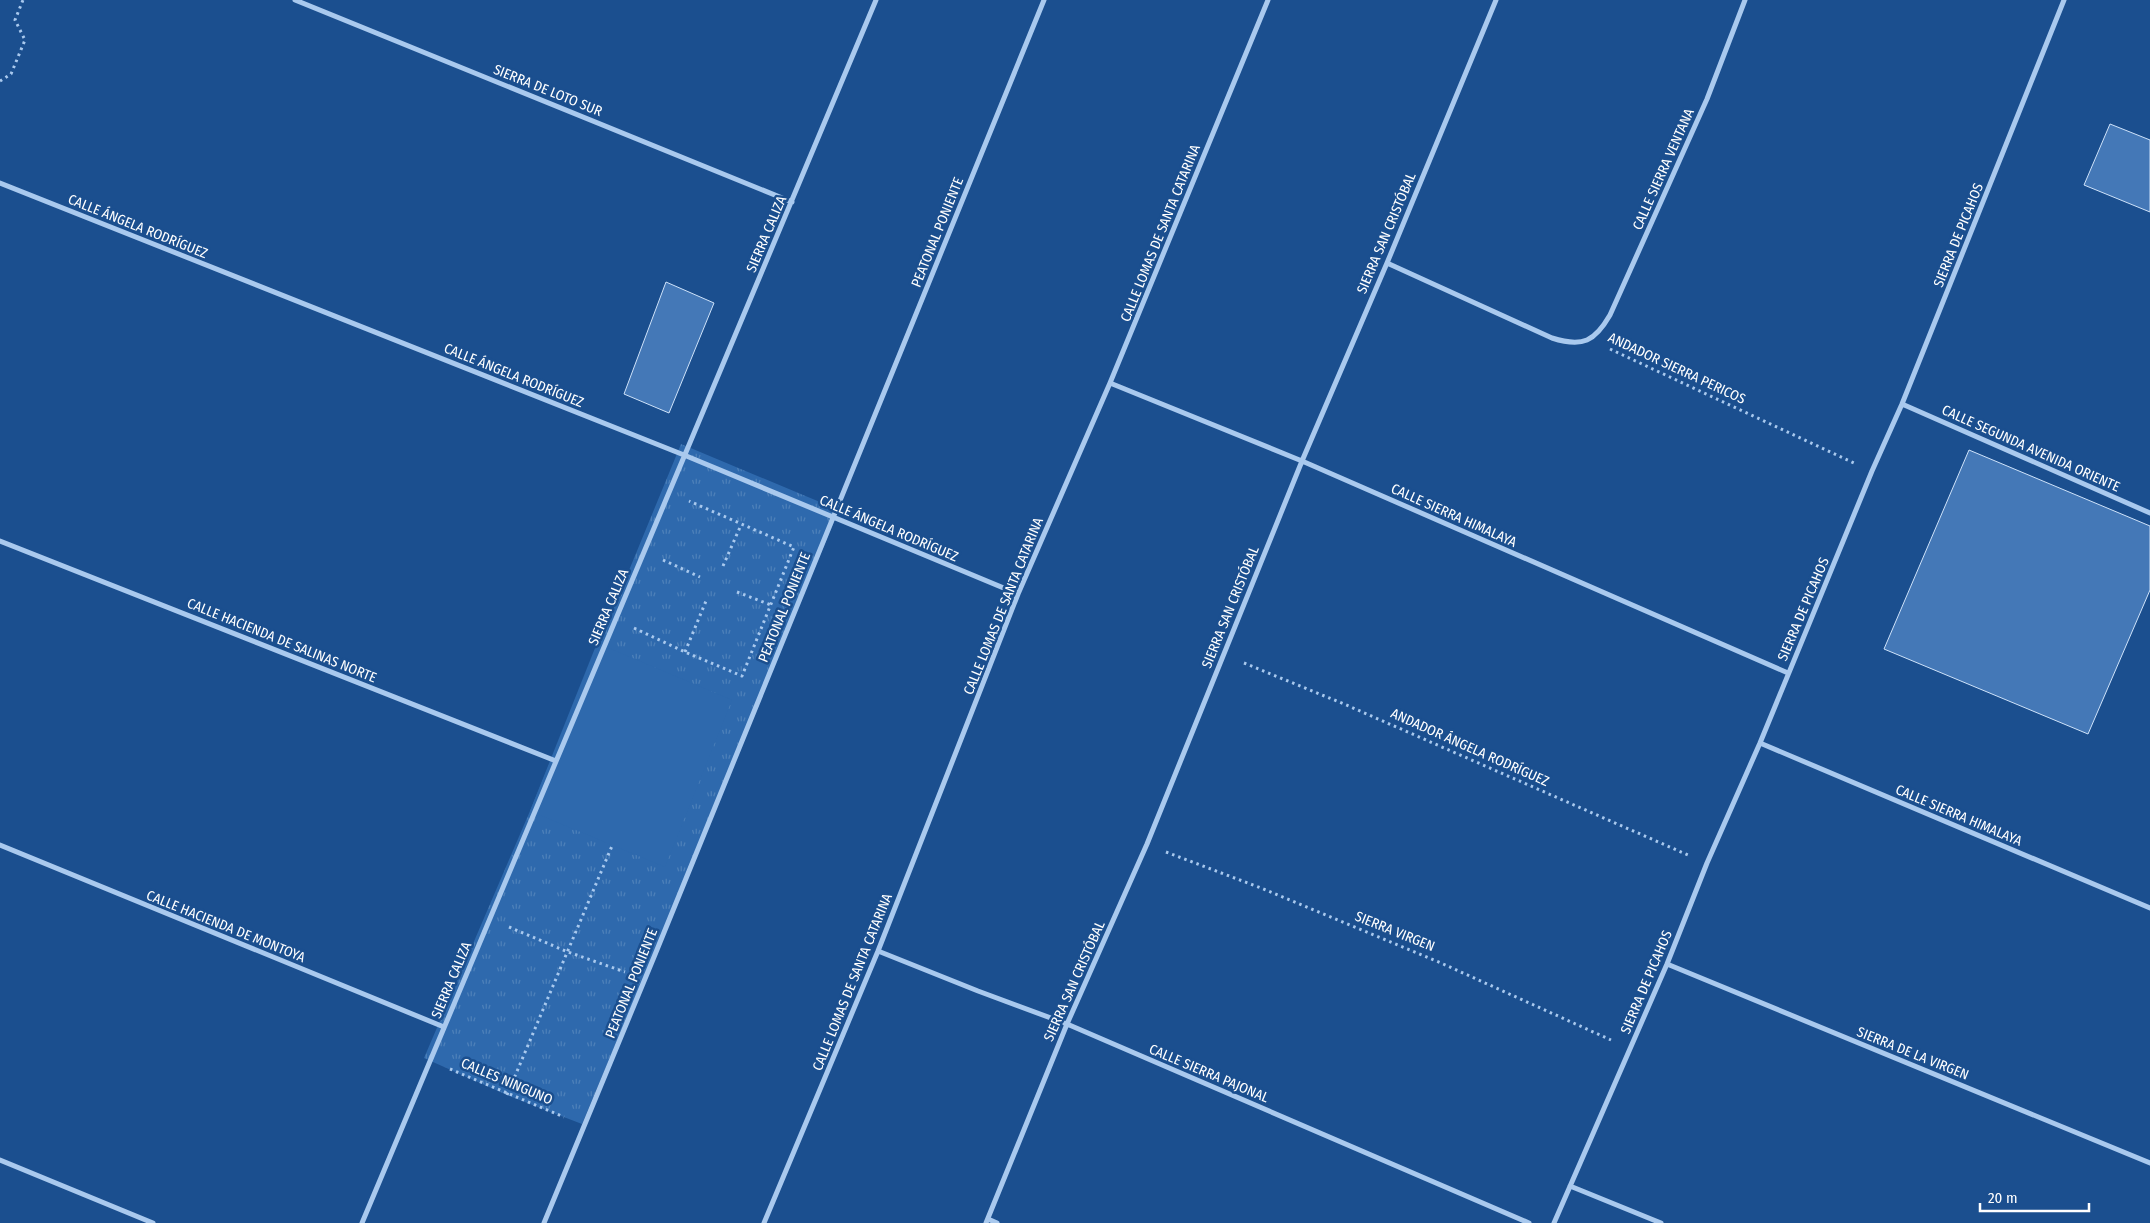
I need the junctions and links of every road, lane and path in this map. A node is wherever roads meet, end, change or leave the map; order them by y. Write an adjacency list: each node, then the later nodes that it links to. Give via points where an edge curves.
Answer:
1 (23, 0): 9 (path, via 15,20 25,40 11,74)
2 (295, 0): 11 (street, SIERRA DE LOTO SUR)
3 (876, 0): 11 (street, SIERRA CALIZA)
4 (1044, 0): 21 (street, PEATONAL PONIENTE)
5 (1268, 0): 14 (street, CALLE LOMAS DE SANTA CATARINA)
6 (1496, 0): 12 (street, SIERRA SAN CRISTÓBAL)
7 (1745, 0): 13 (street, CALLE SIERRA VENTANA, via 1707,99 1610,315 1601,331)
8 (2064, 0): 15 (street, SIERRA DE PICAHOS)
9 (0, 81)
10 (0, 183): 16 (street, CALLE ÁNGELA RODRÍGUEZ)
11 (792, 202): 16 (street, SIERRA CALIZA)
12 (1386, 263): 13 (street, ANDADOR SIERRA PERICOS, via 1552,338 1566,342); 17 (street, SIERRA SAN CRISTÓBAL)
13 (1590, 340): 18 (path, ANDADOR SIERRA PERICOS)
14 (1110, 383): 17 (street, CALLE SIERRA HIMALAYA); 28 (street, CALLE LOMAS DE SANTA CATARINA)
15 (1902, 404): 18 (street, SIERRA DE PICAHOS); 20 (street, CALLE SEGUNDA AVENIDA ORIENTE)
16 (684, 455): 19 (street, SIERRA CALIZA); 21 (street, CALLE ÁNGELA RODRÍGUEZ)
17 (1302, 461): 33 (street, SIERRA SAN CRISTÓBAL); 34 (street, CALLE SIERRA HIMALAYA)
18 (1872, 471): 34 (street, SIERRA DE PICAHOS)
19 (668, 492): 22 (path); 24 (street, SIERRA CALIZA)
20 (2150, 513)
21 (833, 516): 28 (street, CALLE ÁNGELA RODRÍGUEZ); 59 (street, PEATONAL PONIENTE)
22 (741, 525): 25 (path); 30 (path, via 794,547)
23 (0, 540): 36 (street, CALLE HACIENDA DE SALINAS NORTE)
24 (643, 551): 26 (path); 31 (street, SIERRA CALIZA)
25 (723, 566)
26 (700, 577)
27 (737, 592): 30 (path)
28 (1018, 594): 43 (street, CALLE LOMAS DE SANTA CATARINA)
29 (706, 601): 32 (path)
30 (771, 605): 32 (path, via 742,676)
31 (616, 618): 32 (path); 36 (street, SIERRA CALIZA)
32 (685, 652)
33 (1223, 654): 37 (street, SIERRA SAN CRISTÓBAL); 40 (path, ANDADOR ÁNGELA RODRÍGUEZ)
34 (1788, 672): 35 (street, SIERRA DE PICAHOS)
35 (1760, 743): 40 (street, SIERRA DE PICAHOS); 41 (street, CALLE SIERRA HIMALAYA)
36 (556, 761): 42 (street, SIERRA CALIZA)
37 (1147, 844): 47 (street, SIERRA SAN CRISTÓBAL); 49 (path, SIERRA VIRGEN, via 1442,962)
38 (0, 845): 48 (street, CALLE HACIENDA DE MONTOYA)
39 (612, 846): 44 (path)
40 (1707, 864): 45 (street, SIERRA DE PICAHOS)
41 (2150, 908)
42 (490, 919): 44 (path); 48 (street, SIERRA CALIZA)
43 (878, 950): 47 (street, CALLE SIERRA PAJONAL); 60 (street, CALLE LOMAS DE SANTA CATARINA)
44 (568, 952): 46 (path); 51 (path)
45 (1667, 964): 49 (street, SIERRA DE PICAHOS); 54 (street, SIERRA DE LA VIRGEN)
46 (627, 972)
47 (1067, 1024): 56 (street, SIERRA SAN CRISTÓBAL); 62 (street, CALLE SIERRA PAJONAL)
48 (444, 1027): 50 (street, SIERRA CALIZA)
49 (1631, 1049): 55 (street, SIERRA DE PICAHOS)
50 (430, 1060): 51 (path, CALLES NINGUNO); 58 (street, SIERRA CALIZA)
51 (507, 1095): 52 (path, CALLES NINGUNO)
52 (565, 1118)
53 (0, 1160): 57 (street)
54 (2150, 1163)
55 (1570, 1186): 63 (street, SIERRA DE PICAHOS); 64 (street)
56 (987, 1221): 61 (street)
57 (153, 1223)
58 (362, 1223)
59 (544, 1223)
60 (764, 1223)
61 (996, 1223)
62 (1529, 1223)
63 (1554, 1223)
64 (1661, 1223)

